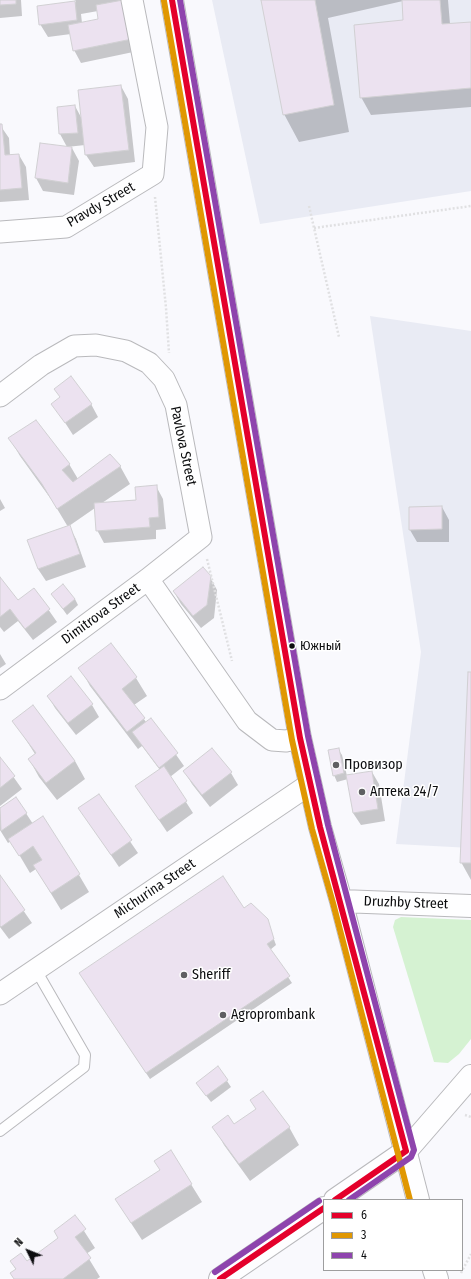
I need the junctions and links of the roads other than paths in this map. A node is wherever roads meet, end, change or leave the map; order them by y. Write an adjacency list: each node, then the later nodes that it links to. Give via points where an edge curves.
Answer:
1 (132, 0): 3 (street, Pravdy Street, via 157,127 153,174 66,227)
2 (172, 0): 8 (main road)
3 (0, 232)
4 (0, 396): 5 (street, Pavlova Street, via 42,365 74,346 96,344 126,351 148,363 164,379 176,406)
5 (201, 537): 6 (street, Dimitrova Street)
6 (148, 580): 7 (street, Dimitrova Street); 8 (street, via 247,721 272,740)
7 (0, 689)
8 (300, 738): 9 (main road)
9 (310, 784): 10 (main road); 12 (street, Michurina Street)
10 (341, 901): 11 (main road, Druzhby Street); 16 (main road)
11 (471, 906)
12 (36, 970): 13 (street, Michurina Street); 15 (lane, via 85,1055 84,1067)
13 (0, 994)
14 (471, 1076): 16 (main road)
15 (0, 1131)
16 (406, 1151): 17 (main road); 18 (main road)
17 (336, 1199)
18 (418, 1199)
19 (323, 1209): 20 (main road)
20 (220, 1279)

